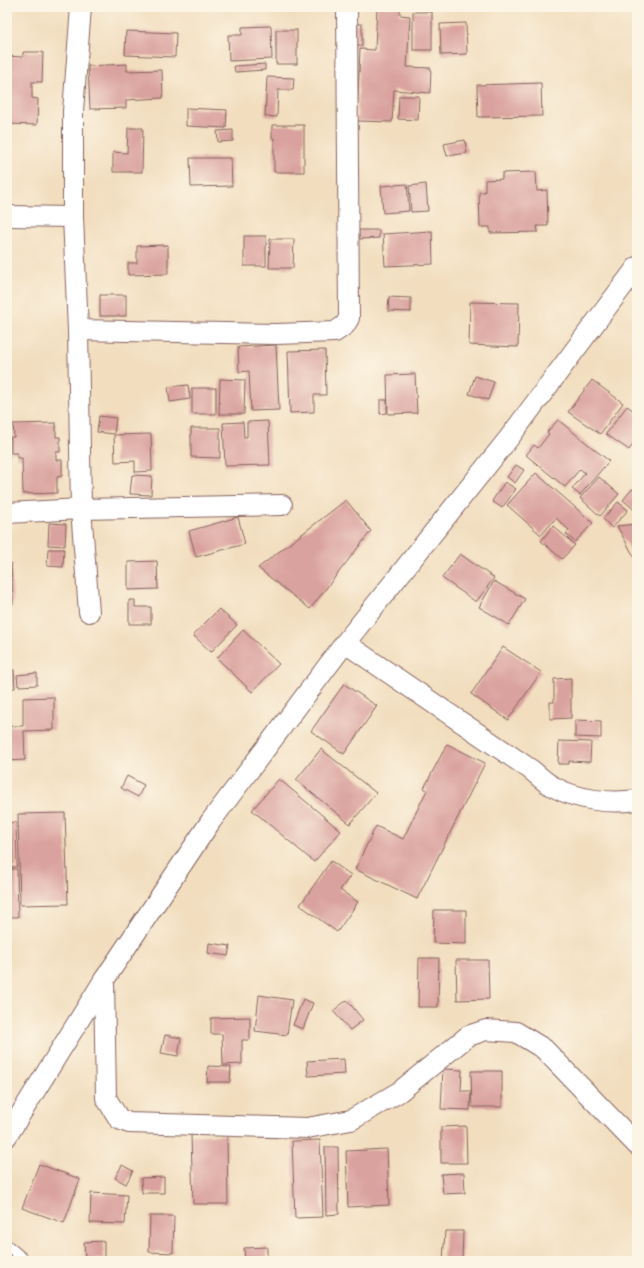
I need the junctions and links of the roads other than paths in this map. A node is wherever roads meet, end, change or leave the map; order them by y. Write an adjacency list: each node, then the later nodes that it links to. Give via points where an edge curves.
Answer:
1 (81, 7): 4 (street, via 73,111)
2 (347, 7): 6 (street, via 350,306 349,318 345,325 335,332 276,334)
3 (7, 216): 4 (street)
4 (73, 218): 6 (street)
5 (637, 267): 11 (street, via 509,438)
6 (78, 330): 8 (street)
7 (282, 505): 8 (street)
8 (81, 509): 9 (street); 10 (street)
9 (7, 513)
10 (89, 612)
11 (345, 643): 12 (street, via 552,786 580,798 623,802); 13 (street, via 211,821)
12 (637, 800)
13 (104, 980): 14 (street); 15 (street, via 106,1098 119,1118 129,1123 307,1128 351,1120 399,1092 468,1036 486,1030 516,1032 544,1049)
14 (7, 1136)
15 (637, 1145)
16 (7, 1245): 17 (lane)
17 (26, 1261)

